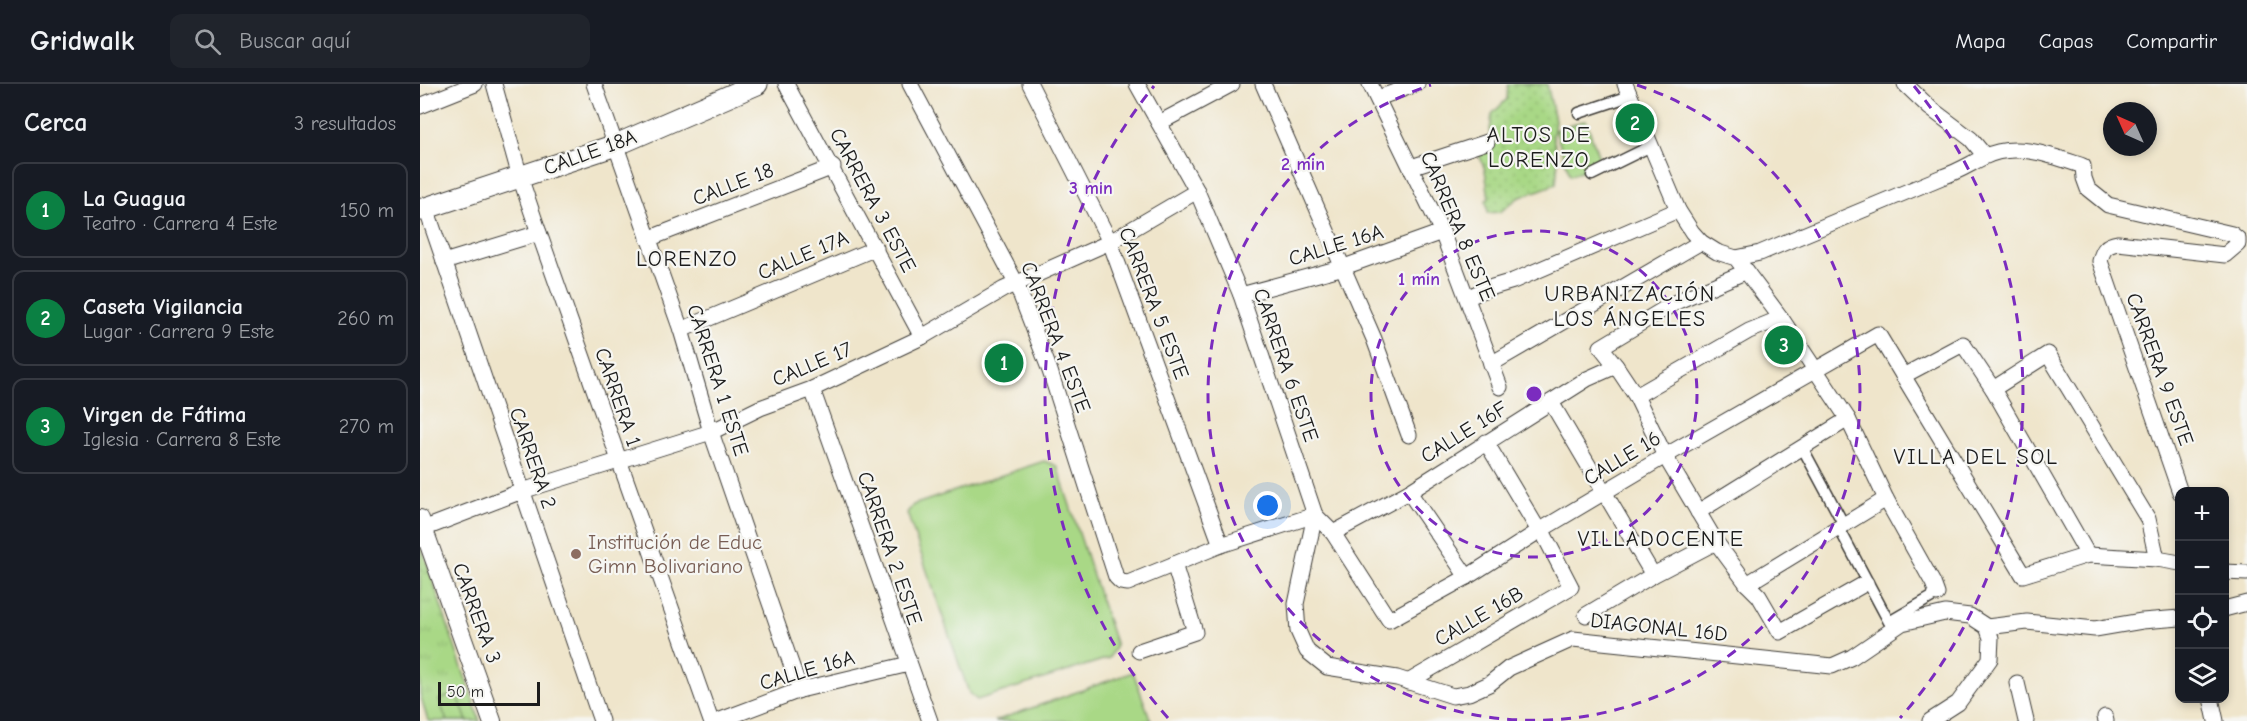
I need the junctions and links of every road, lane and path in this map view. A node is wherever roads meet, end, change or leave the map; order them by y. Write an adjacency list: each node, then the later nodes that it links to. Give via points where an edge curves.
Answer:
1 (475, 84): 17 (street)
2 (494, 84): 26 (street, CARRERA 1)
3 (594, 84): 20 (street, CARRERA 1 ESTE)
4 (720, 84): 20 (main road, CALLE 18A)
5 (757, 84): 20 (main road, CALLE 18A)
6 (786, 84): 24 (street, CARRERA 3 ESTE)
7 (910, 84): 41 (street, CARRERA 4 ESTE)
8 (1030, 84): 34 (street, CARRERA 5 ESTE)
9 (1137, 84): 19 (street, CARRERA 6 ESTE)
10 (1232, 84): 19 (street)
11 (1263, 84): 39 (street)
12 (1370, 84): 16 (street, CARRERA 8 ESTE)
13 (1417, 84): 16 (street)
14 (1905, 84): 23 (street, via 1971,139)
15 (1627, 90): 18 (street); 22 (street)
16 (1378, 98): 25 (street, CARRERA 8 ESTE)
17 (420, 106)
18 (1579, 113)
19 (1159, 123): 28 (street, CARRERA 6 ESTE)
20 (614, 139): 26 (main road, CALLE 18A); 33 (street, CARRERA 1 ESTE)
21 (1487, 142): 25 (street)
22 (1651, 146): 27 (street); 30 (street)
23 (1985, 156): 37 (street, via 1962,170 1760,253); 63 (street, CARRERA 9 ESTE, via 1998,152 2045,153 2083,166 2088,189 2108,205 2232,234 2238,239 2238,244 2225,255 2118,243 2109,244 2102,251 2100,261)
24 (833, 167): 33 (street, CALLE 18); 36 (street, CARRERA 3 ESTE)
25 (1411, 167): 31 (street, CARRERA 8 ESTE)
26 (518, 171): 29 (main road, CALLE 18A); 32 (street, CARRERA 1)
27 (1592, 175)
28 (1197, 191): 34 (street, CALLE 17); 42 (street, CARRERA 6 ESTE)
29 (422, 206): 38 (street, CARRERA 2)
30 (1678, 210): 35 (street); 43 (street)
31 (1442, 232): 39 (street, CALLE 16A); 43 (street, CARRERA 8 ESTE)
32 (539, 233): 38 (street); 62 (street, CARRERA 1)
33 (648, 239): 45 (street, CARRERA 1 ESTE)
34 (1110, 242): 41 (street, CALLE 17); 75 (street, CARRERA 5 ESTE)
35 (1701, 242): 37 (street); 47 (street)
36 (876, 248): 45 (street, CALLE 17A); 46 (street, CARRERA 3 ESTE)
37 (1736, 258): 40 (street)
38 (444, 262): 64 (street, CARRERA 2)
39 (1344, 267): 42 (street, CALLE 16A); 58 (street)
40 (1747, 271): 44 (street); 48 (street, via 1676,302 1600,347)
41 (1016, 283): 46 (street, CALLE 17); 79 (street, CARRERA 4 ESTE, via 1050,372 1116,577 1128,583)
42 (1240, 295): 69 (street, CARRERA 6 ESTE)
43 (1467, 298): 47 (street, CARRERA 8 ESTE)
44 (1781, 318): 49 (street); 54 (street)
45 (681, 330): 57 (street, CARRERA 1 ESTE)
46 (922, 337): 52 (street, CALLE 17)
47 (1491, 364): 51 (street, CARRERA 8 ESTE)
48 (1616, 366): 54 (street); 55 (street, CALLE 16F)
49 (1816, 370): 50 (street, CALLE 16, via 1878,334); 56 (street); 61 (street, CALLE 16)
50 (1903, 376): 53 (street, via 1963,344); 76 (street, via 2023,575)
51 (1500, 387)
52 (812, 389): 57 (street, CALLE 17); 93 (street, CARRERA 2 ESTE)
53 (1993, 389): 76 (street); 77 (street, via 2048,354 2148,519)
54 (1636, 396): 61 (street)
55 (1551, 402): 59 (street, CALLE 16F); 66 (street)
56 (1848, 419): 60 (street); 67 (street)
57 (711, 432): 62 (street, CALLE 17); 96 (street, CARRERA 1 ESTE)
58 (1409, 435)
59 (1486, 442): 65 (street, CALLE 16F); 72 (street)
60 (1802, 447): 68 (street); 71 (street)
61 (1665, 456): 66 (street, CALLE 16); 68 (street)
62 (618, 461): 64 (street, CALLE 17); 100 (street, CARRERA 1)
63 (2178, 487)
64 (522, 491): 70 (street, CALLE 17); 99 (street, CARRERA 2)
65 (1408, 492): 73 (street, CALLE 16F); 83 (street)
66 (1606, 492): 72 (street, CALLE 16); 82 (street)
67 (1886, 499): 71 (street); 86 (street)
68 (1698, 512): 74 (street)
69 (1315, 515): 73 (street); 75 (street); 94 (street, DIAGONAL 16D, via 1296,604 1298,632 1307,651 1327,667)
70 (422, 524): 98 (street, CARRERA 3)
71 (1841, 526): 85 (street); 86 (street, via 1889,622)
72 (1540, 530): 83 (street, CALLE 16); 94 (street, CALLE 16B, via 1571,587)
73 (1333, 533): 83 (street, CALLE 16, via 1389,620)
74 (1716, 542): 82 (street); 85 (street)
75 (1221, 545): 79 (street)
76 (2088, 555): 77 (street)
77 (2157, 559): 78 (street)
78 (2175, 562)
79 (1174, 564): 92 (street, via 1195,632)
80 (2229, 572): 81 (street)
81 (2247, 573)
82 (1653, 575): 89 (street)
83 (1467, 577)
84 (1866, 583): 85 (street, via 1780,632 1759,596)
85 (1747, 584)
86 (1937, 594)
87 (2247, 603): 88 (street)
88 (2229, 608)
89 (1586, 615)
90 (2175, 618): 91 (street, via 2096,629 2027,622)
91 (1987, 627): 94 (street, DIAGONAL 16D, via 1970,616 1945,613 1902,623 1832,666 1573,639 1509,668 1469,693 1453,696); 103 (street, via 1990,659 1958,703)
92 (1139, 651)
93 (909, 664): 96 (street, CALLE 16A); 102 (street, CARRERA 2 ESTE)
94 (1408, 682)
95 (2018, 683): 104 (street)
96 (801, 690): 101 (street, CALLE 16A)
97 (2212, 703): 105 (street)
98 (492, 721)
99 (601, 721)
100 (711, 721)
101 (718, 721)
102 (930, 721)
103 (1930, 721)
104 (2026, 721)
105 (2216, 721)

